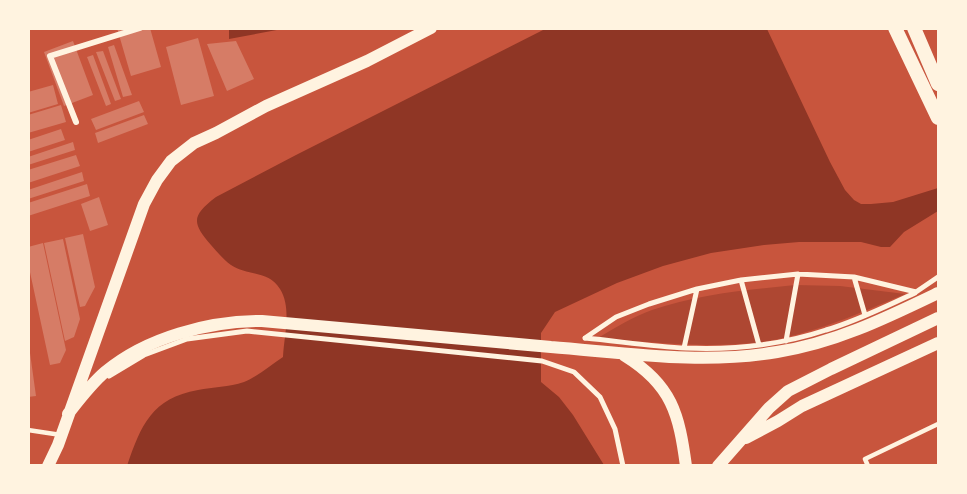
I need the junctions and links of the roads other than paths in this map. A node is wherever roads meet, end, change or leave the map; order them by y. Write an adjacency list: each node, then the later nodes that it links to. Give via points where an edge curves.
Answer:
1 (140, 28): 7 (street, via 50,56)
2 (431, 28): 22 (main road, via 266,105 194,143 171,161 144,204)
3 (895, 28): 6 (main road)
4 (914, 28): 5 (main road)
5 (939, 84)
6 (939, 118)
7 (76, 122)
8 (798, 274): 9 (street); 11 (street); 17 (street)
9 (854, 277): 13 (street); 15 (street)
10 (939, 277): 13 (street)
11 (741, 280): 12 (street); 19 (street)
12 (697, 289): 20 (street); 20 (street, via 616,317 585,338)
13 (916, 292): 15 (street)
14 (939, 293): 21 (main road, via 840,337 786,351 730,358)
15 (865, 315): 17 (street)
16 (939, 318): 26 (main road, via 788,391)
17 (786, 341): 19 (street)
18 (939, 343): 26 (main road, via 802,406)
19 (759, 345): 20 (street)
20 (684, 348)
21 (622, 354): 22 (main road, via 239,321 158,340 123,359 104,372); 30 (main road, via 648,371 665,391 683,441)
22 (68, 414): 25 (main road)
23 (939, 424): 32 (lane, via 865,459)
24 (28, 430): 25 (lane)
25 (59, 440): 27 (main road); 28 (main road)
26 (742, 440): 31 (main road)
27 (48, 465): 29 (street, via 77,397 105,378 144,355 187,339 247,331 542,361 574,372 600,397 615,429)
28 (55, 465)
29 (623, 465)
30 (686, 465)
31 (718, 465)
32 (867, 465)

